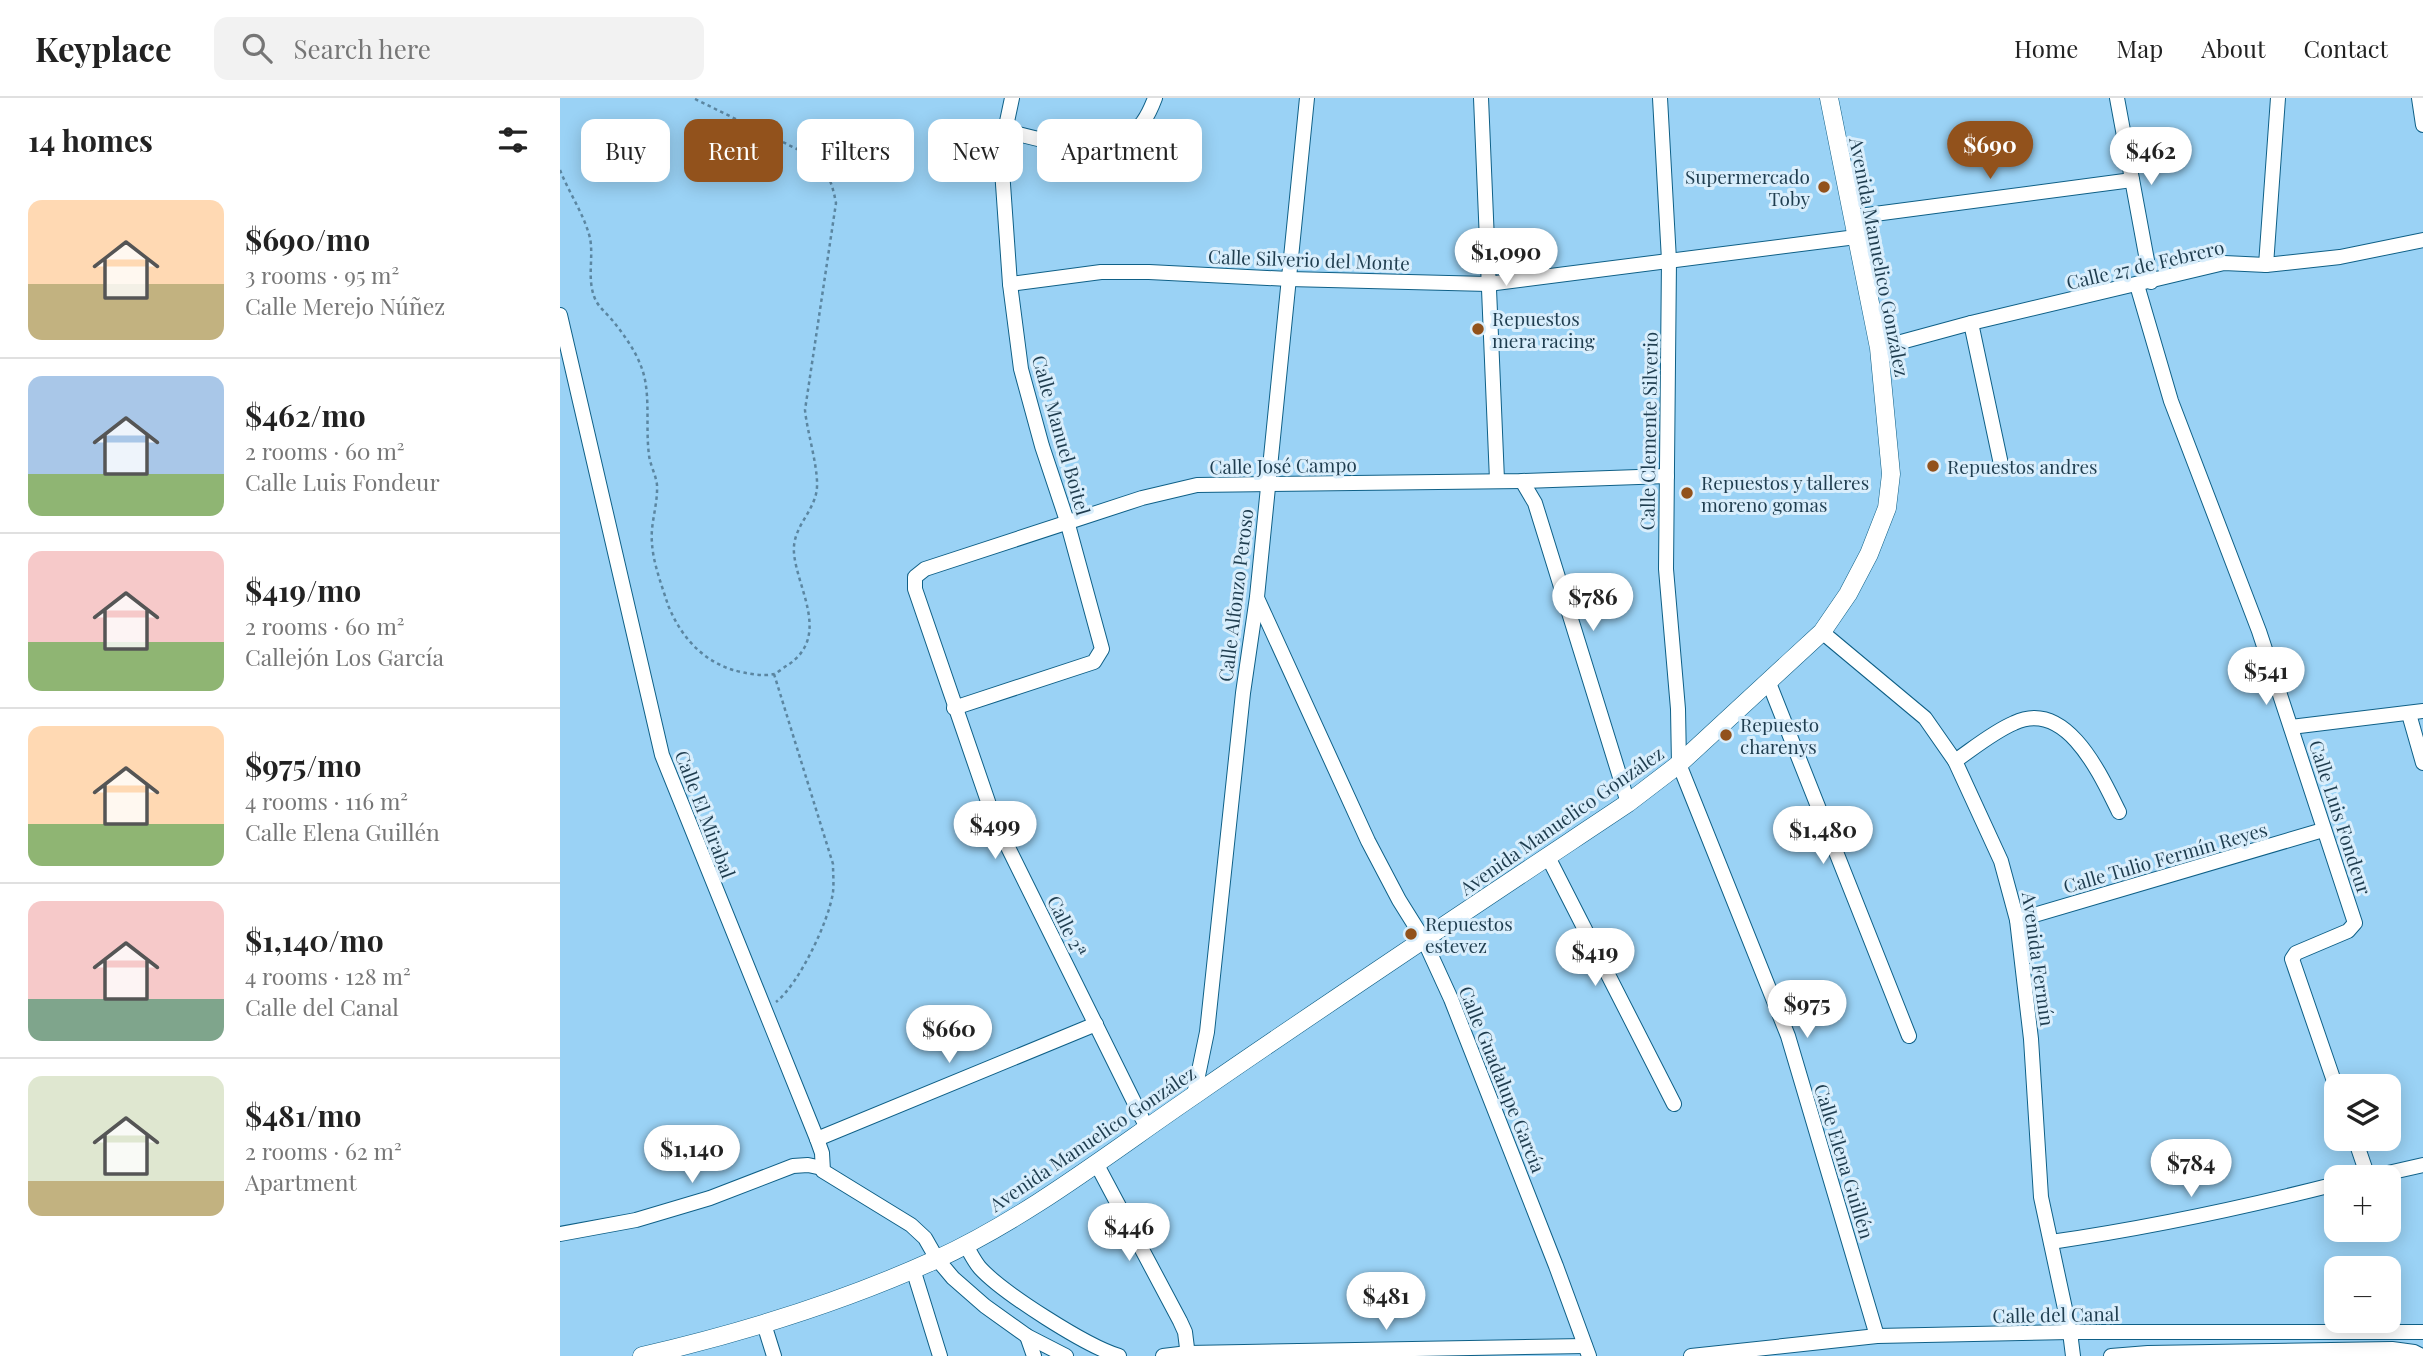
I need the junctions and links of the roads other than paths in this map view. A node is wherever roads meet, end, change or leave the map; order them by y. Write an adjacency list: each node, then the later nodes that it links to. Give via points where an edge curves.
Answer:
1 (1012, 98): 10 (street, Calle Manuel Boitel)
2 (1155, 98): 12 (street, via 1136,130 1102,145 1077,146)
3 (1307, 98): 20 (street, Calle Alfonzo Peroso)
4 (1482, 98): 23 (street)
5 (1660, 98): 18 (street, Calle Clemente Silverio)
6 (1829, 98): 15 (street, Avenida Manuelico González)
7 (2118, 98): 13 (street, Calle Luis Fondeur)
8 (2278, 98): 19 (street)
9 (2419, 98): 11 (street)
10 (1007, 119)
11 (2423, 125)
12 (1023, 135)
13 (2132, 180): 15 (street); 21 (street, Calle Luis Fondeur)
14 (1003, 182): 22 (street, Calle Manuel Boitel)
15 (1852, 217): 16 (street, Avenida Manuelico González)
16 (1856, 237): 18 (street, Calle Silverio del Monte); 26 (street, Avenida Manuelico González)
17 (2423, 240): 19 (street, Calle 27 de Febrero, via 2340,257)
18 (1669, 260): 23 (street, Calle Silverio del Monte); 28 (street, Calle Clemente Silverio)
19 (2266, 265): 21 (street, Calle 27 de Febrero, via 2224,263)
20 (1289, 279): 22 (street, Calle Silverio del Monte, via 1101,272); 23 (street, Calle Silverio del Monte); 31 (street, Calle Alfonzo Peroso)
21 (2144, 283): 25 (street, Calle 27 de Febrero); 39 (street, Calle Luis Fondeur, via 2171,401)
22 (1010, 284): 32 (street, Calle Manuel Boitel, via 1021,369)
23 (1488, 284): 29 (street)
24 (560, 314): 55 (street, Calle El Mirabal, via 662,755)
25 (1971, 323): 26 (street, Calle 27 de Febrero); 27 (street)
26 (1879, 348): 35 (street, Avenida Manuelico González, via 1890,453 1889,496 1869,554)
27 (2002, 469)
28 (1667, 476): 30 (street, Calle José Campo); 42 (street, Calle Clemente Silverio, via 1666,569)
29 (1497, 480): 30 (street, Calle José Campo); 31 (street, Calle José Campo)
30 (1522, 481): 43 (street, via 1535,503)
31 (1266, 485): 32 (street, Calle José Campo, via 1197,485); 34 (street, Calle Alfonzo Peroso)
32 (1067, 522): 33 (street, Calle José Campo, via 925,569); 37 (street, Calle Manuel Boitel, via 1102,642 1101,654 1081,667)
33 (915, 577): 37 (street, Calle 2ª)
34 (1257, 597): 48 (street, Calle Guadalupe García, via 1368,841); 52 (street, Calle Alfonzo Peroso, via 1207,1032)
35 (1822, 632): 36 (street, Avenida Manuelico González); 40 (street, Avenida Fermín, via 1925,718)
36 (1769, 683): 42 (street, Avenida Manuelico González); 50 (street)
37 (954, 708): 49 (street, Calle 2ª, via 994,819)
38 (2416, 712): 39 (street); 41 (street)
39 (2291, 727): 45 (street, Calle Luis Fondeur)
40 (1955, 761): 44 (street, via 2015,722 2052,722 2075,738); 47 (street, Avenida Fermín, via 2001,861)
41 (2423, 763)
42 (1679, 764): 43 (street, Avenida Manuelico González); 70 (street, Calle Elena Guillén, via 1787,1036)
43 (1629, 803): 46 (street, Avenida Manuelico González)
44 (2119, 812)
45 (2323, 830): 47 (street, Calle Tulio Fermín Reyes); 51 (street, Calle Luis Fondeur, via 2355,923 2292,959)
46 (1548, 856): 48 (street, Avenida Manuelico González); 53 (street)
47 (2017, 920): 62 (street, Avenida Fermín, via 2031,1039 2041,1197)
48 (1424, 940): 52 (street, Avenida Manuelico González); 71 (street, Calle Guadalupe García, via 1460,1021)
49 (1096, 1024): 54 (street, Calle 2ª); 55 (street)
50 (1909, 1036)
51 (2332, 1074)
52 (1194, 1095): 54 (street, Avenida Manuelico González)
53 (1674, 1104)
54 (1147, 1128): 56 (street, Avenida Manuelico González)
55 (817, 1139): 58 (street, Calle El Mirabal)
56 (1096, 1163): 63 (street, Avenida Manuelico González); 73 (street, via 1180,1321)
57 (2423, 1165): 59 (street)
58 (822, 1168): 61 (street, via 793,1166 636,1220); 64 (street, via 911,1225)
59 (2401, 1170)
60 (2324, 1187): 62 (street)
61 (560, 1234)
62 (2051, 1242): 67 (street, Avenida Fermín)
63 (965, 1244): 64 (street, Avenida Manuelico González); 79 (street, via 978,1266 1007,1291)
64 (937, 1259): 65 (street, Avenida Manuelico González); 69 (street, via 977,1299)
65 (913, 1269): 66 (street, Avenida Manuelico González); 76 (street)
66 (764, 1324): 72 (street, Avenida Manuelico González); 75 (street)
67 (2070, 1332): 68 (street, Calle del Canal); 70 (street, Calle del Canal); 82 (street, Avenida Fermín)
68 (2423, 1332)
69 (1027, 1336): 77 (street); 78 (street)
70 (1877, 1336): 81 (street, Calle del Canal)
71 (1587, 1351): 73 (street)
72 (669, 1353): 74 (street, Avenida Manuelico González)
73 (1188, 1355): 80 (street)
74 (642, 1356)
75 (774, 1356)
76 (940, 1356)
77 (1034, 1356)
78 (1066, 1356)
79 (1119, 1356)
80 (1163, 1356)
81 (1691, 1356)
82 (2073, 1356)
83 (2111, 1356): 84 (street, via 2392,1349)
84 (2422, 1356)

